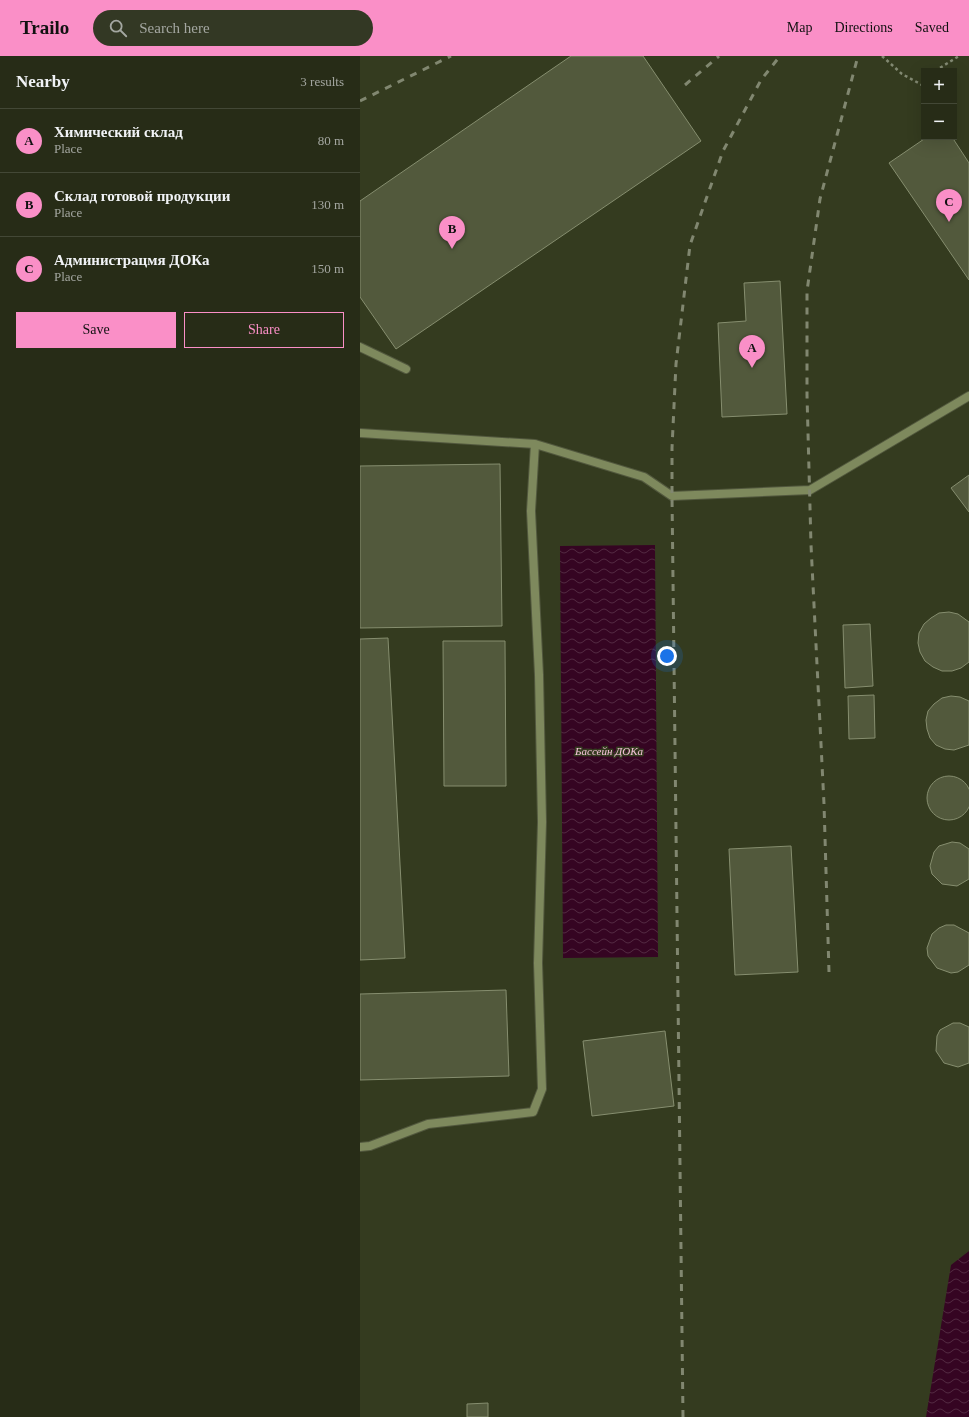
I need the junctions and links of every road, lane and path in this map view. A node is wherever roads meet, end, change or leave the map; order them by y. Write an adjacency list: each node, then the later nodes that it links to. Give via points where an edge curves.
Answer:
1 (882, 56): 4 (path, via 902,74)
2 (959, 56): 3 (path)
3 (940, 68)
4 (921, 84)
5 (360, 347): 6 (lane)
6 (406, 369)
7 (969, 396): 9 (lane, via 810,490 672,496 644,477)
8 (360, 433): 9 (lane)
9 (535, 444): 10 (lane, via 531,511 542,822 538,963 542,1089 533,1112 428,1124 370,1146)
10 (360, 1147)

